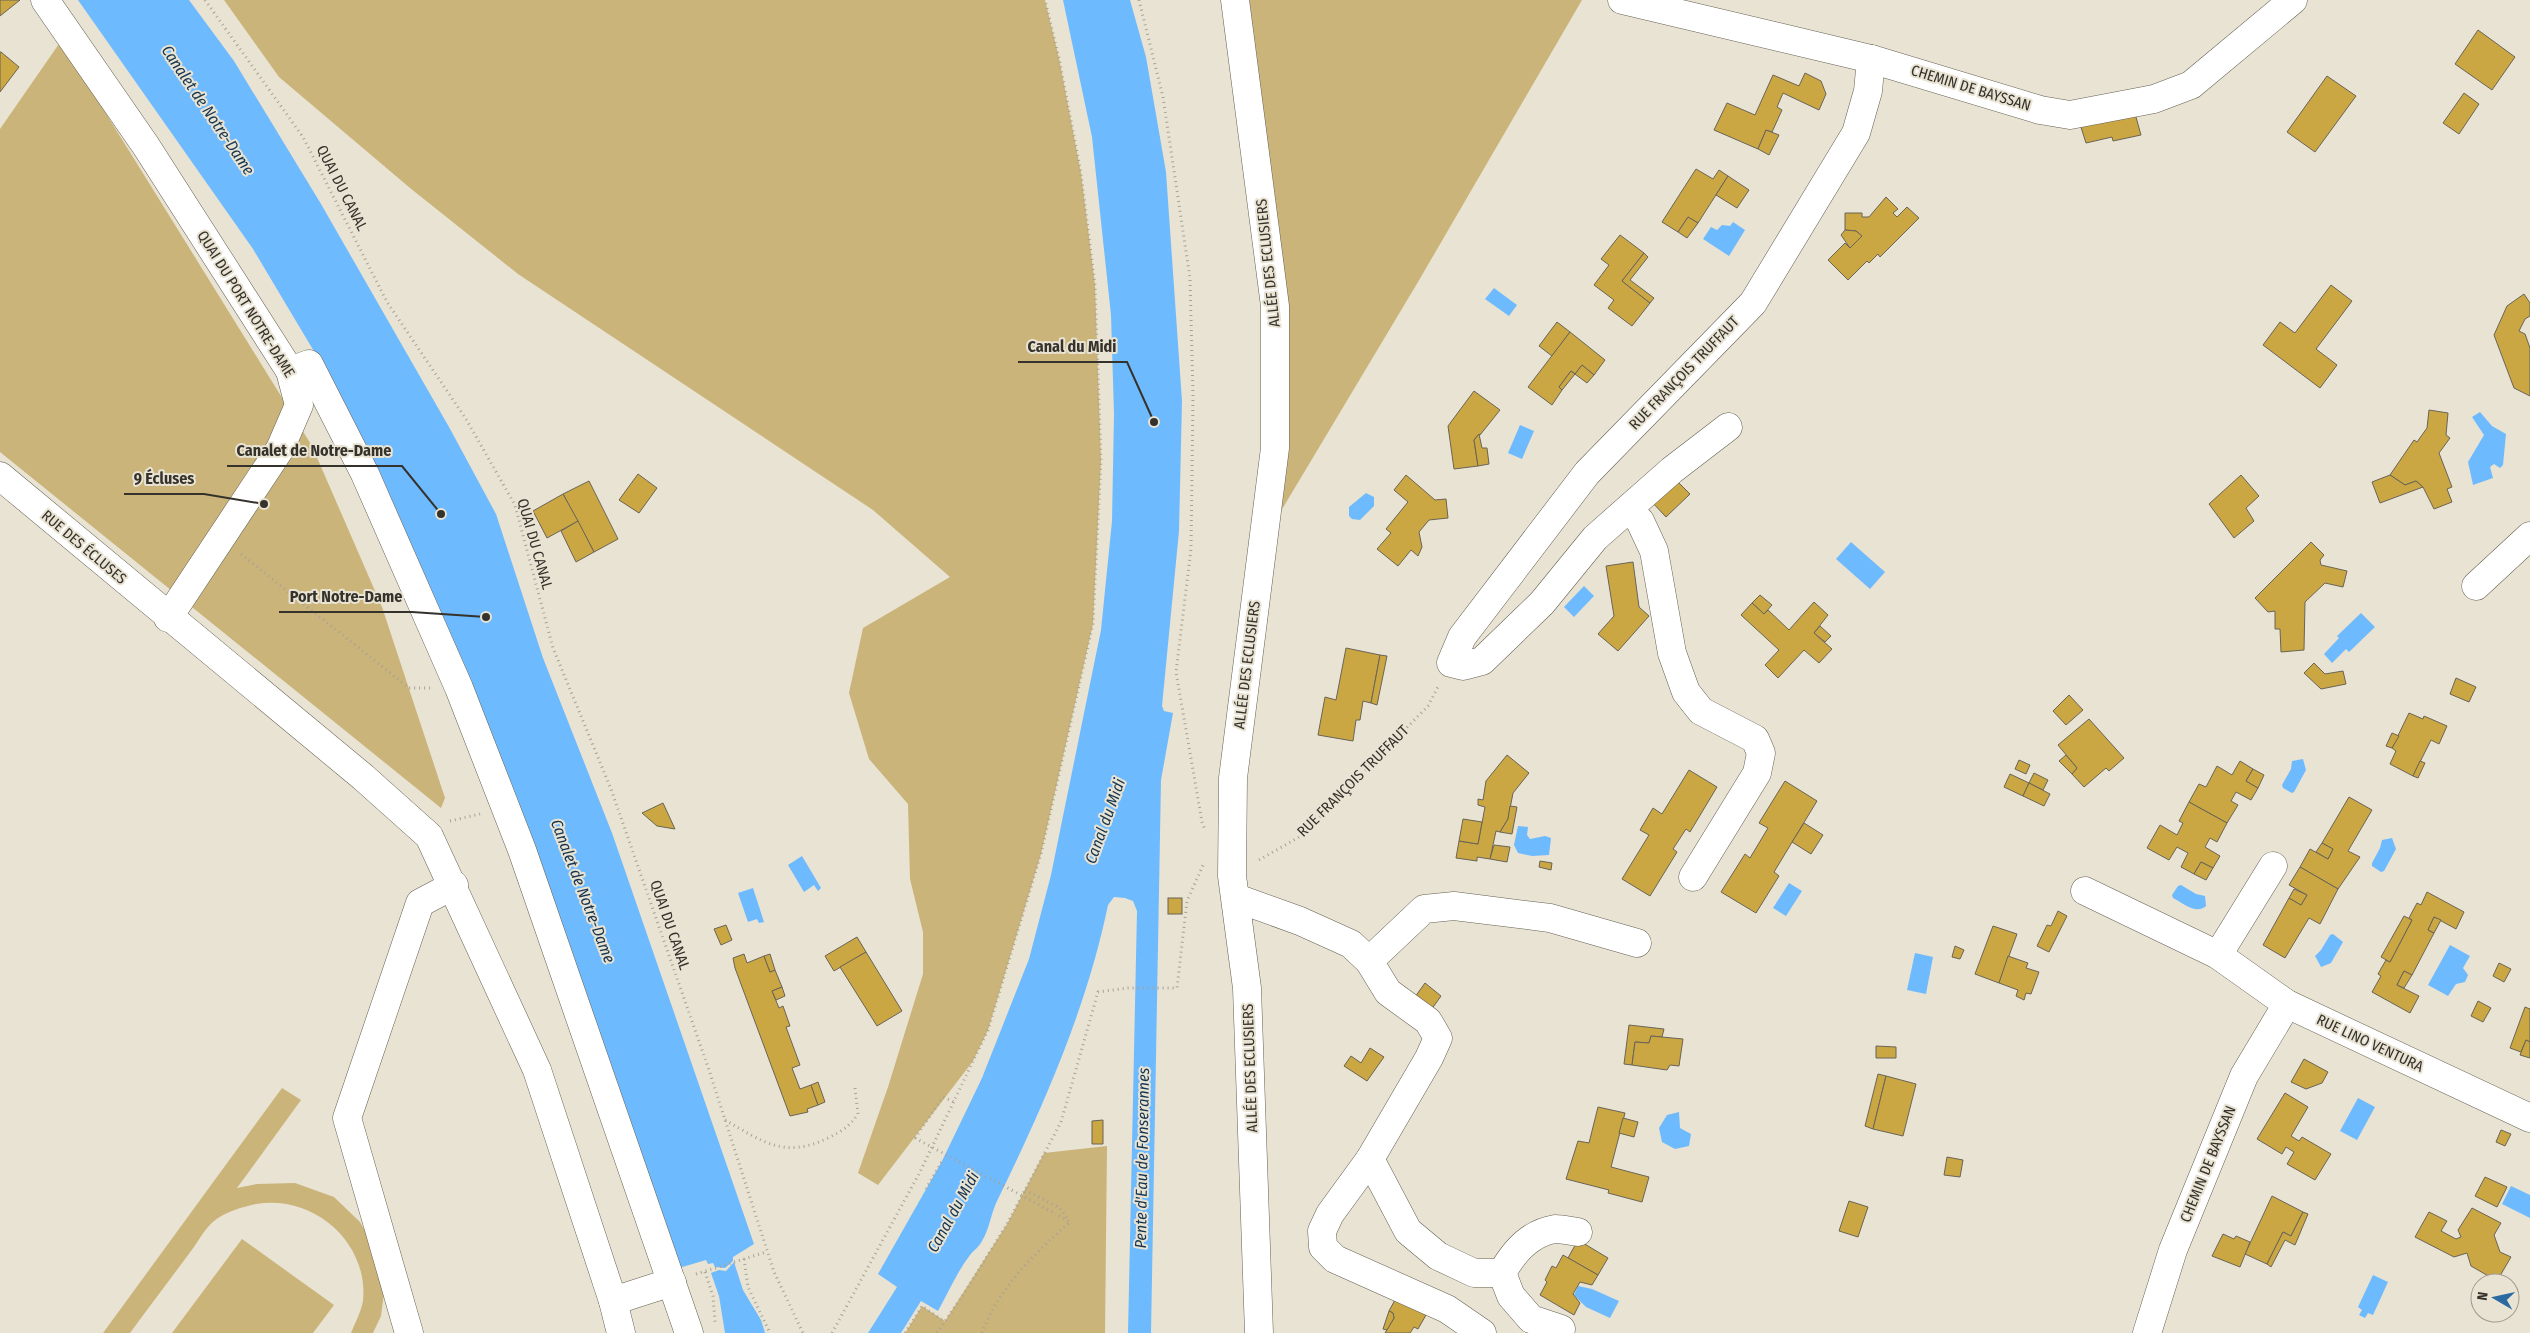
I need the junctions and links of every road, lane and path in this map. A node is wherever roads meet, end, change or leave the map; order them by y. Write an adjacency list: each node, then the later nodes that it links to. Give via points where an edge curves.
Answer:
1 (45, 0): 9 (street, QUAI DU PORT NOTRE-DAME, via 146,146)
2 (205, 0): 35 (path, QUAI DU CANAL, via 304,138 387,302 466,419 515,505 553,648 611,789)
3 (1045, 0): 33 (path, via 1081,174 1095,285 1101,460 1093,624 1040,854 988,1030)
4 (1139, 0): 21 (path, via 1163,97 1190,278 1193,396 1191,549 1176,672 1202,822)
5 (1235, 0): 26 (street, ALLÉE DES ECLUSIERS, via 1275,306 1275,448 1233,778)
6 (1622, 0): 8 (street, CHEMIN DE BAYSSAN)
7 (2293, 0): 8 (street, CHEMIN DE BAYSSAN, via 2191,85 2154,99 2070,115 2040,110)
8 (1872, 59): 17 (street, RUE FRANÇOIS TRUFFAUT, via 1868,91 1856,133 1753,303 1587,473 1462,637)
9 (290, 371): 16 (street, QUAI DU PORT NOTRE-DAME, via 298,405 280,448); 18 (street, via 309,364 365,474)
10 (1728, 427): 12 (street, via 1672,470)
11 (0, 476): 16 (street, RUE DES ÉCLUSES)
12 (1628, 510): 17 (street, via 1595,538 1542,604 1482,661 1463,666); 24 (street, via 1640,521 1654,551 1672,653 1686,692 1701,711 1755,739 1761,752 1756,773)
13 (2530, 536): 15 (street)
14 (241, 553): 18 (path, via 409,688)
15 (2476, 586)
16 (168, 618): 25 (street, RUE DES ÉCLUSES, via 416,823 429,836)
17 (1452, 663): 26 (path, RUE FRANÇOIS TRUFFAUT, via 1428,706 1301,836)
18 (459, 688): 19 (street)
19 (506, 808): 20 (path, via 448,821); 45 (street)
20 (443, 819)
21 (1208, 838)
22 (1205, 862): 39 (path, via 1187,902 1177,988 1098,992 1062,1122)
23 (2273, 866): 29 (street)
24 (1693, 877)
25 (454, 886): 46 (street, RUE DES ÉCLUSES, via 537,1070); 50 (street, via 420,903 347,1118)
26 (1234, 887): 30 (street, via 1300,922 1351,944); 59 (street, ALLÉE DES ECLUSIERS, via 1247,988)
27 (2085, 891): 29 (street, RUE LINO VENTURA)
28 (1637, 943): 30 (street, via 1550,918 1454,906 1424,908)
29 (2218, 955): 31 (street, RUE LINO VENTURA)
30 (1369, 961): 36 (street, via 1388,992 1428,1021 1438,1038)
31 (2287, 1004): 34 (street, RUE LINO VENTURA); 61 (street, CHEMIN DE BAYSSAN, via 2244,1076 2173,1250)
32 (855, 1088): 35 (path, via 858,1114 848,1128 817,1143 792,1149 762,1142)
33 (954, 1102): 40 (path, bridge, via 944,1097 915,1138); 55 (path, via 920,1172)
34 (2530, 1118)
35 (724, 1119): 42 (path, QUAI DU CANAL)
36 (1370, 1159): 44 (street, via 1408,1231 1438,1256 1474,1272); 60 (street, via 1330,1214 1322,1231 1323,1247 1336,1259 1447,1309)
37 (942, 1161): 38 (path)
38 (926, 1189)
39 (1025, 1190): 40 (path, via 1060,1208); 47 (path)
40 (1070, 1222): 58 (path, via 1007,1284)
41 (1578, 1232): 44 (street, via 1554,1230 1532,1239 1512,1254)
42 (766, 1252): 43 (path); 54 (path, QUAI DU CANAL)
43 (744, 1259): 48 (path, via 705,1272 713,1296); 53 (path, via 748,1287)
44 (1502, 1273): 49 (street, via 1511,1296 1531,1319)
45 (672, 1282): 46 (street); 52 (street)
46 (613, 1301): 51 (street, RUE DES ÉCLUSES)
47 (945, 1322): 56 (path, via 922,1306); 57 (path)
48 (715, 1327)
49 (1561, 1329)
50 (409, 1333)
51 (621, 1333)
52 (689, 1333)
53 (770, 1333)
54 (803, 1333)
55 (832, 1333)
56 (905, 1333)
57 (937, 1333)
58 (982, 1333)
59 (1260, 1333)
60 (1482, 1333)
61 (2147, 1333)

